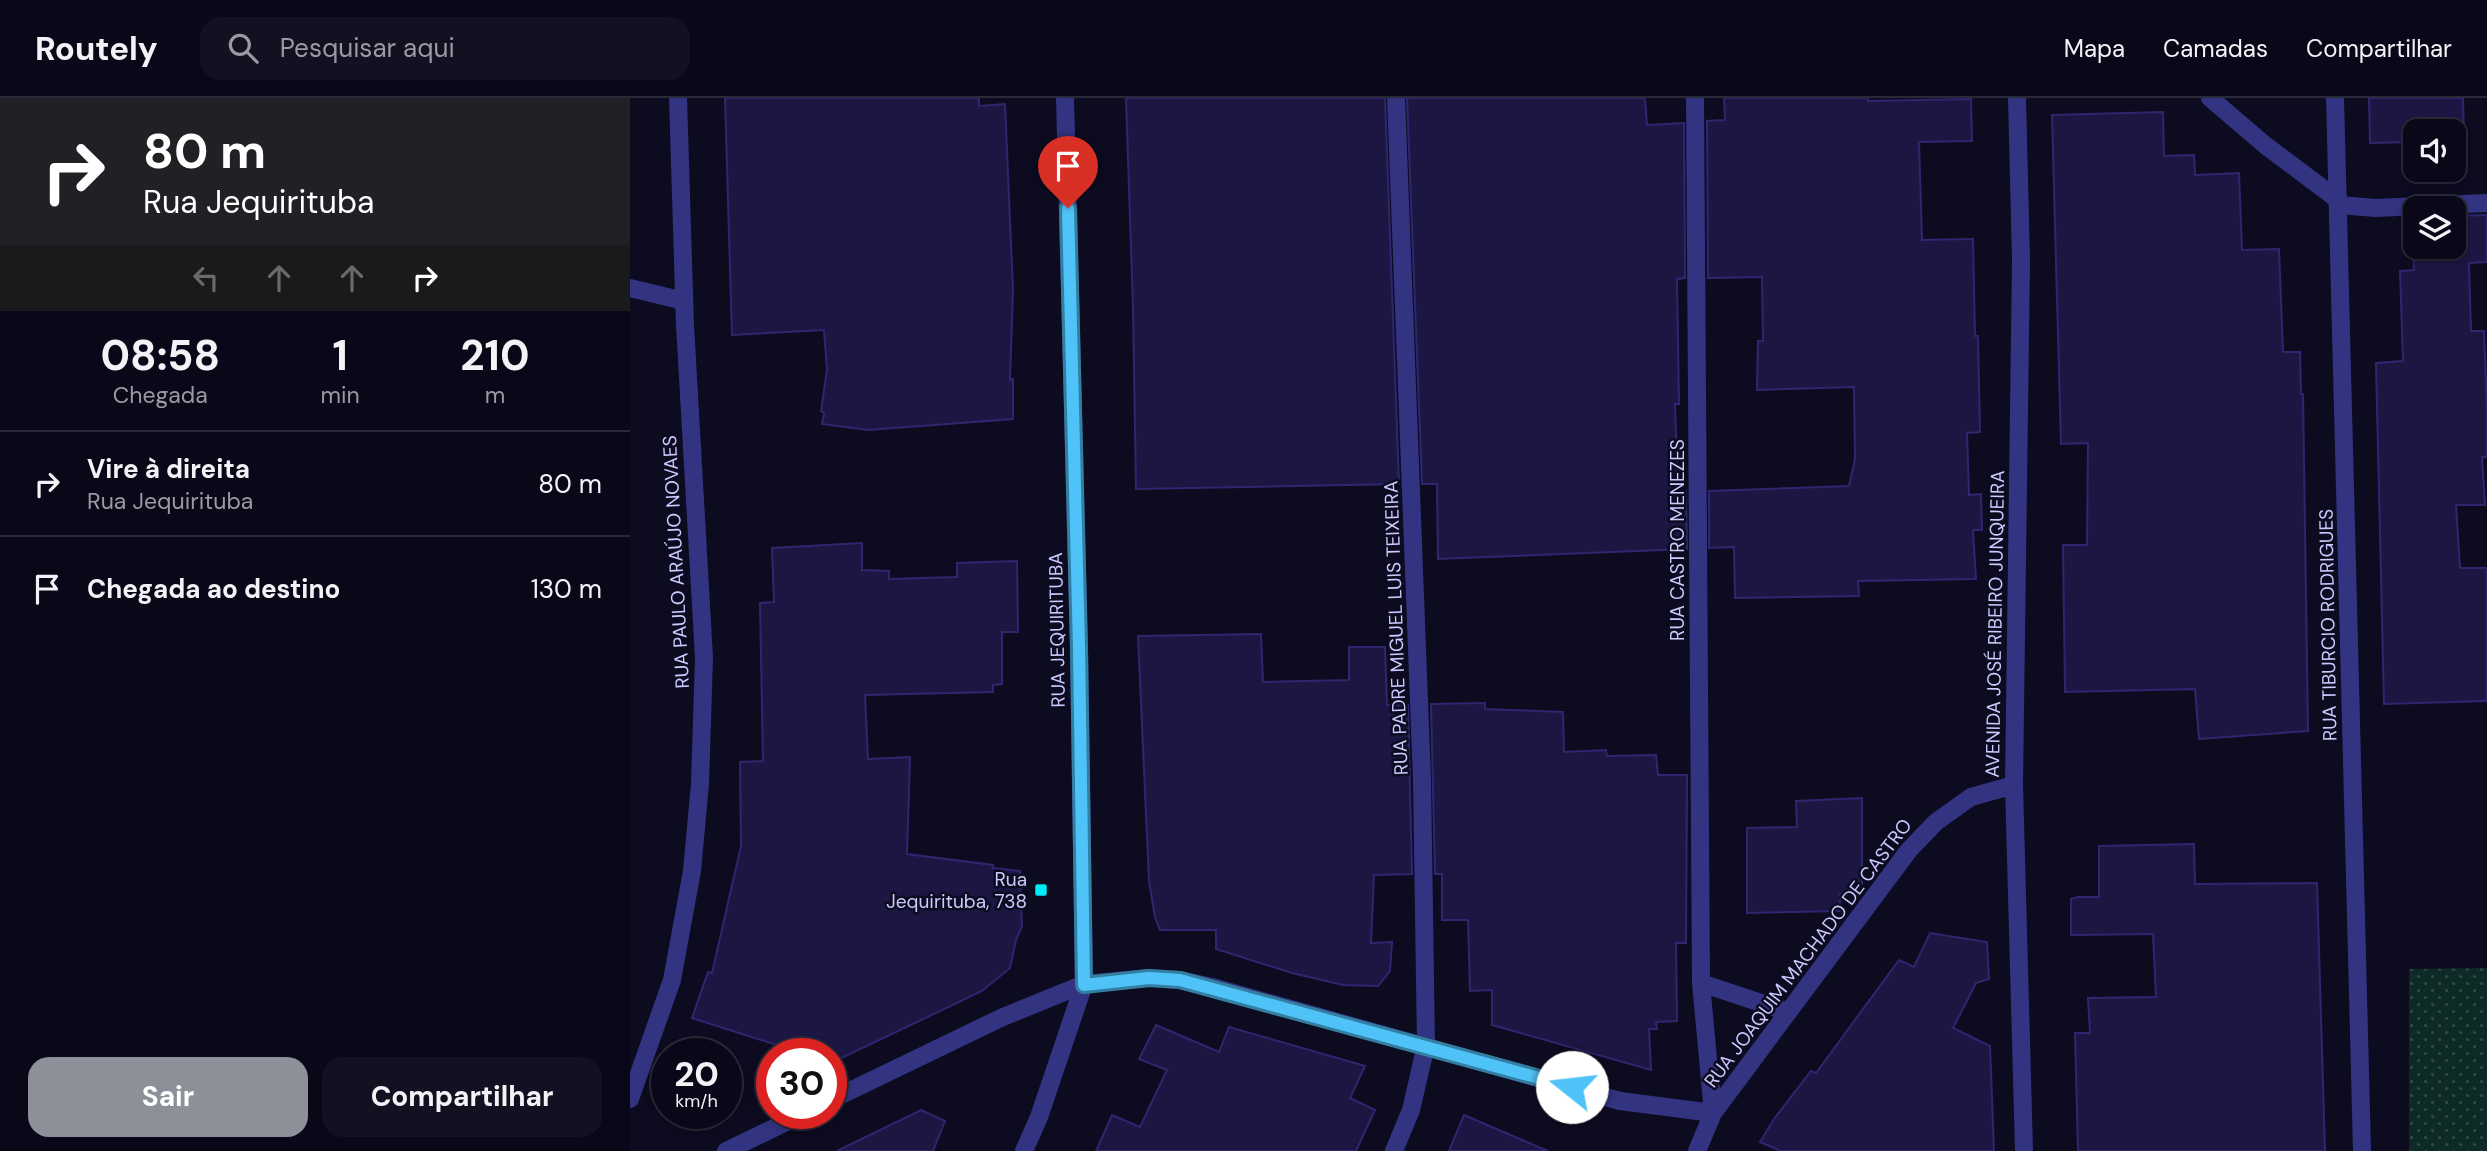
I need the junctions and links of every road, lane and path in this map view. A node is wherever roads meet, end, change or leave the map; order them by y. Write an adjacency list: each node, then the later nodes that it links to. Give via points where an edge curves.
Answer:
1 (678, 98): 11 (street, RUA PAULO ARAÚJO NOVAES)
2 (1065, 98): 14 (street, RUA JEQUIRITUBA)
3 (1396, 98): 16 (street, RUA PADRE MIGUEL LUIS TEIXEIRA, via 1422,779)
4 (1695, 98): 13 (street, RUA CASTRO MENEZES)
5 (2017, 98): 12 (street, AVENIDA JOSÉ RIBEIRO JUNQUEIRA, via 2021,260)
6 (2210, 98): 8 (street)
7 (2335, 98): 8 (street, RUA TIBURCIO RODRIGUES)
8 (2338, 202): 9 (street, via 2376,208); 26 (street, RUA TIBURCIO RODRIGUES)
9 (2487, 203)
10 (630, 288): 11 (street)
11 (684, 301): 18 (street, RUA PAULO ARAÚJO NOVAES, via 705,658 700,784 692,871 672,980)
12 (2014, 785): 15 (street, RUA JOAQUIM MACHADO DE CASTRO, via 1971,797 1936,822 1909,850); 25 (street, AVENIDA JOSÉ RIBEIRO JUNQUEIRA)
13 (1701, 983): 15 (street); 19 (street, RUA CASTRO MENEZES)
14 (1084, 985): 16 (street, RUA JOAQUIM MACHADO DE CASTRO, via 1149,978 1180,980); 17 (street, RUA JOAQUIM MACHADO DE CASTRO, via 1003,1017); 22 (street, RUA JEQUIRITUBA)
15 (1788, 1012): 19 (street, RUA JOAQUIM MACHADO DE CASTRO)
16 (1426, 1045): 19 (street, RUA JOAQUIM MACHADO DE CASTRO, via 1620,1101); 23 (street, RUA PADRE MIGUEL LUIS TEIXEIRA, via 1411,1110)
17 (847, 1092)
18 (630, 1099)
19 (1713, 1113): 24 (street)
20 (772, 1129): 21 (street)
21 (726, 1151)
22 (1024, 1151)
23 (1394, 1151)
24 (1697, 1151)
25 (2024, 1151)
26 (2362, 1151)

